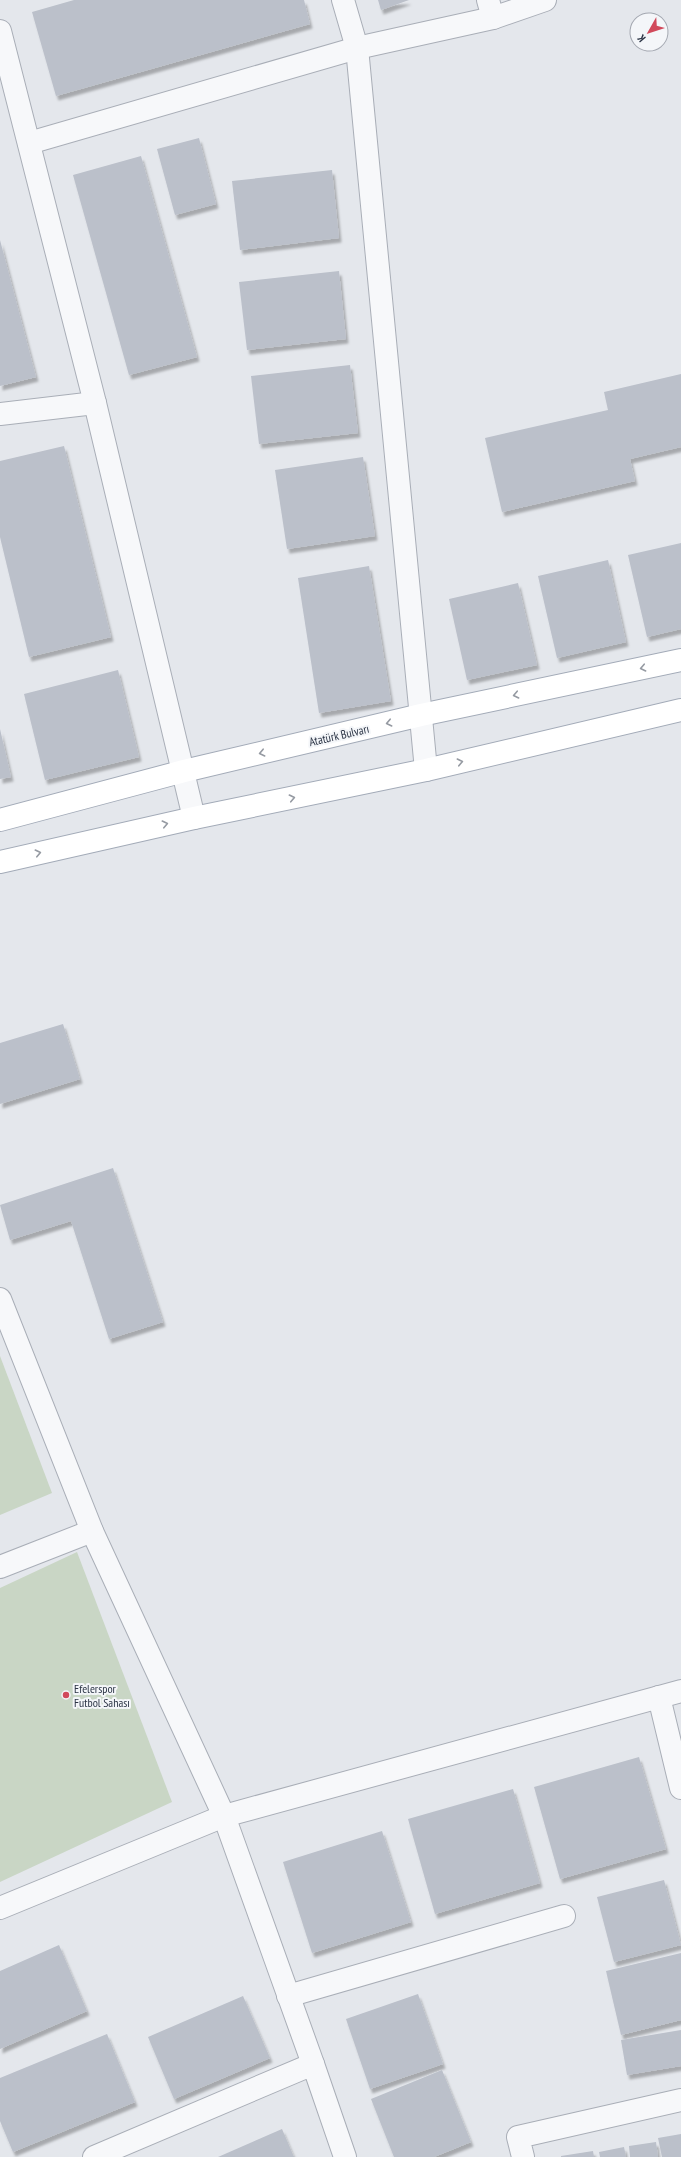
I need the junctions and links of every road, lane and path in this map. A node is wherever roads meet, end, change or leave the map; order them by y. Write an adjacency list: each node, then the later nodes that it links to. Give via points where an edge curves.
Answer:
1 (343, 0): 5 (street)
2 (546, 0): 3 (street)
3 (491, 9): 5 (street)
4 (0, 31): 6 (street)
5 (357, 48): 6 (street); 11 (street)
6 (29, 143): 7 (street)
7 (95, 403): 8 (street); 13 (street)
8 (0, 414)
9 (681, 660): 11 (main road, Atatürk Bulvarı, one-way to 11)
10 (681, 710): 12 (main road, one-way to 10)
11 (421, 715): 12 (street); 13 (main road, Atatürk Bulvarı, one-way to 13)
12 (426, 770): 14 (main road, one-way to 12)
13 (184, 771): 14 (street); 15 (main road, Atatürk Bulvarı)
14 (194, 818): 16 (main road, one-way to 14)
15 (0, 820)
16 (0, 862)
17 (0, 1300): 18 (street)
18 (92, 1531): 19 (street); 23 (street)
19 (0, 1567)
20 (681, 1691): 21 (street)
21 (659, 1697): 22 (street); 23 (street)
22 (681, 1788)
23 (224, 1816): 24 (street); 26 (street)
24 (0, 1908)
25 (564, 1916): 26 (street)
26 (288, 1996): 27 (street)
27 (313, 2064): 29 (street); 30 (street)
28 (681, 2100): 31 (street, via 518,2137)
29 (94, 2157)
30 (345, 2157)
31 (523, 2157)

